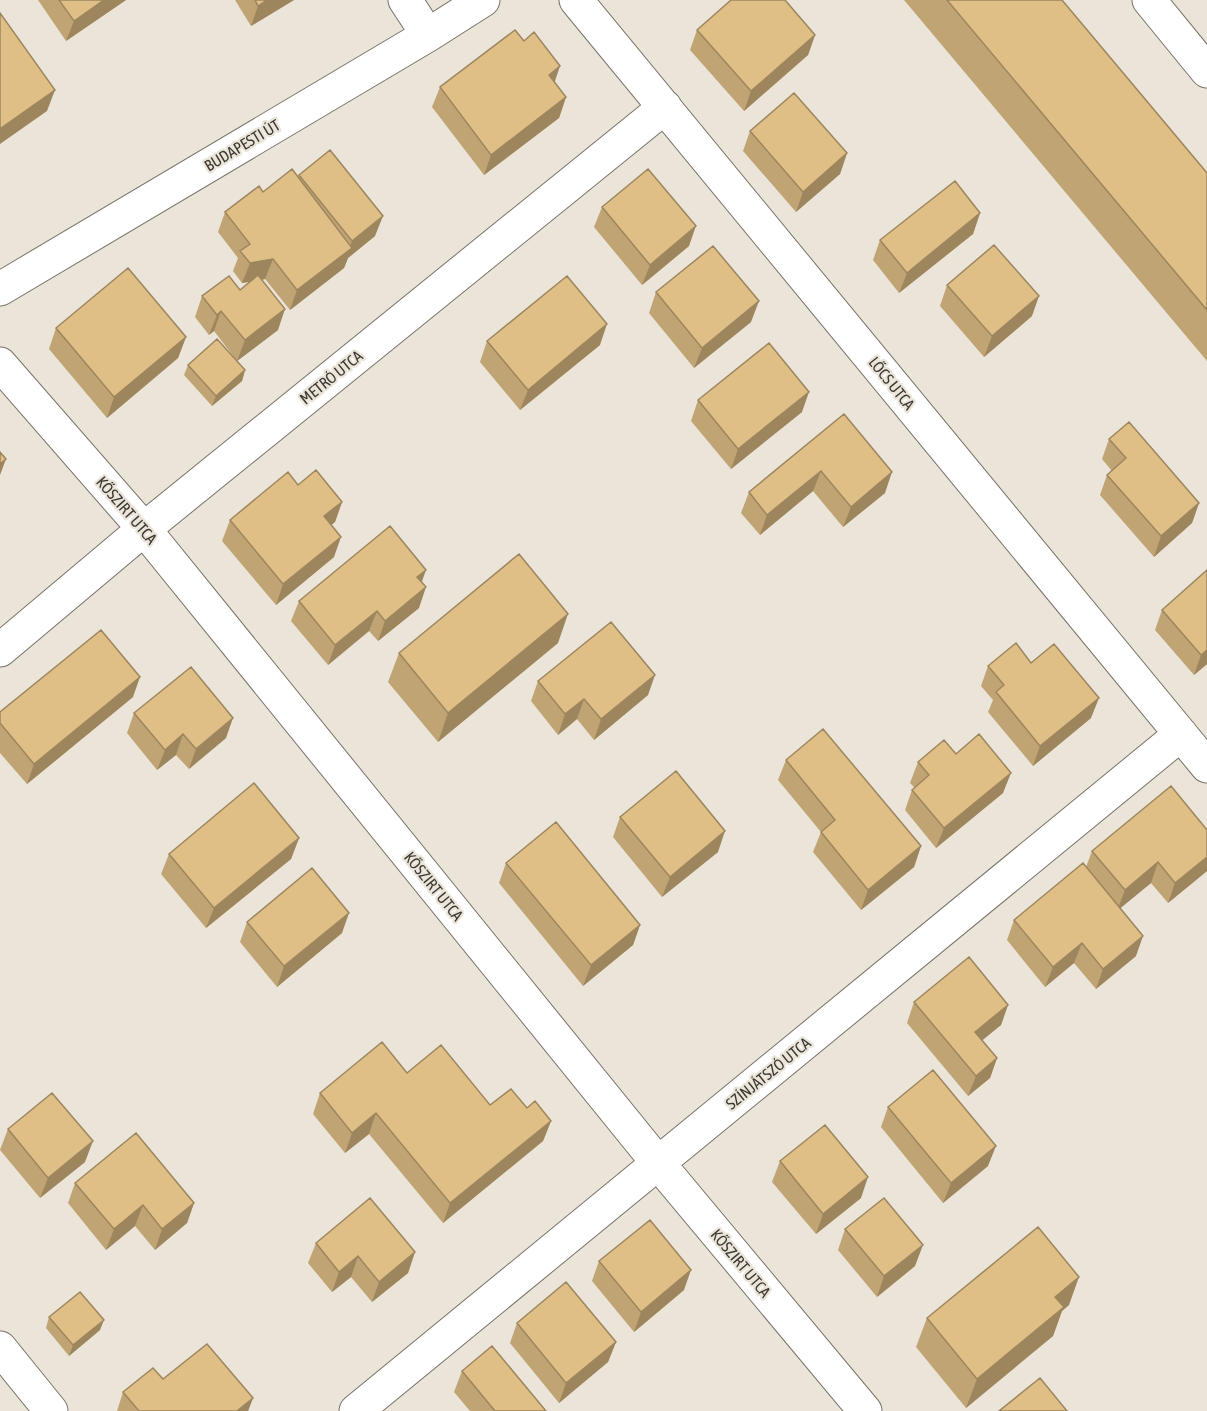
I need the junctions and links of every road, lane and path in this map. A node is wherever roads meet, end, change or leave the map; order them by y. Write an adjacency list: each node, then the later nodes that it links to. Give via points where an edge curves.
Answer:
1 (405, 0): 5 (street)
2 (483, 0): 5 (street, BUDAPESTI ÚT)
3 (576, 0): 7 (street, LŐCS UTCA)
4 (1149, 0): 6 (street)
5 (428, 35): 8 (street, BUDAPESTI ÚT)
6 (1207, 71)
7 (665, 107): 10 (street, METRÓ UTCA); 12 (street, LŐCS UTCA)
8 (0, 289)
9 (0, 364): 10 (street, KŐSZIRT UTCA)
10 (144, 529): 11 (street, METRÓ UTCA); 14 (street, KŐSZIRT UTCA)
11 (0, 650)
12 (1181, 734): 13 (street, LŐCS UTCA); 14 (street, SZÍNJÁTSZÓ UTCA)
13 (1207, 766)
14 (658, 1163): 17 (street, SZÍNJÁTSZÓ UTCA); 18 (street, KŐSZIRT UTCA)
15 (0, 1348): 16 (street)
16 (51, 1411)
17 (356, 1411)
18 (865, 1411)

